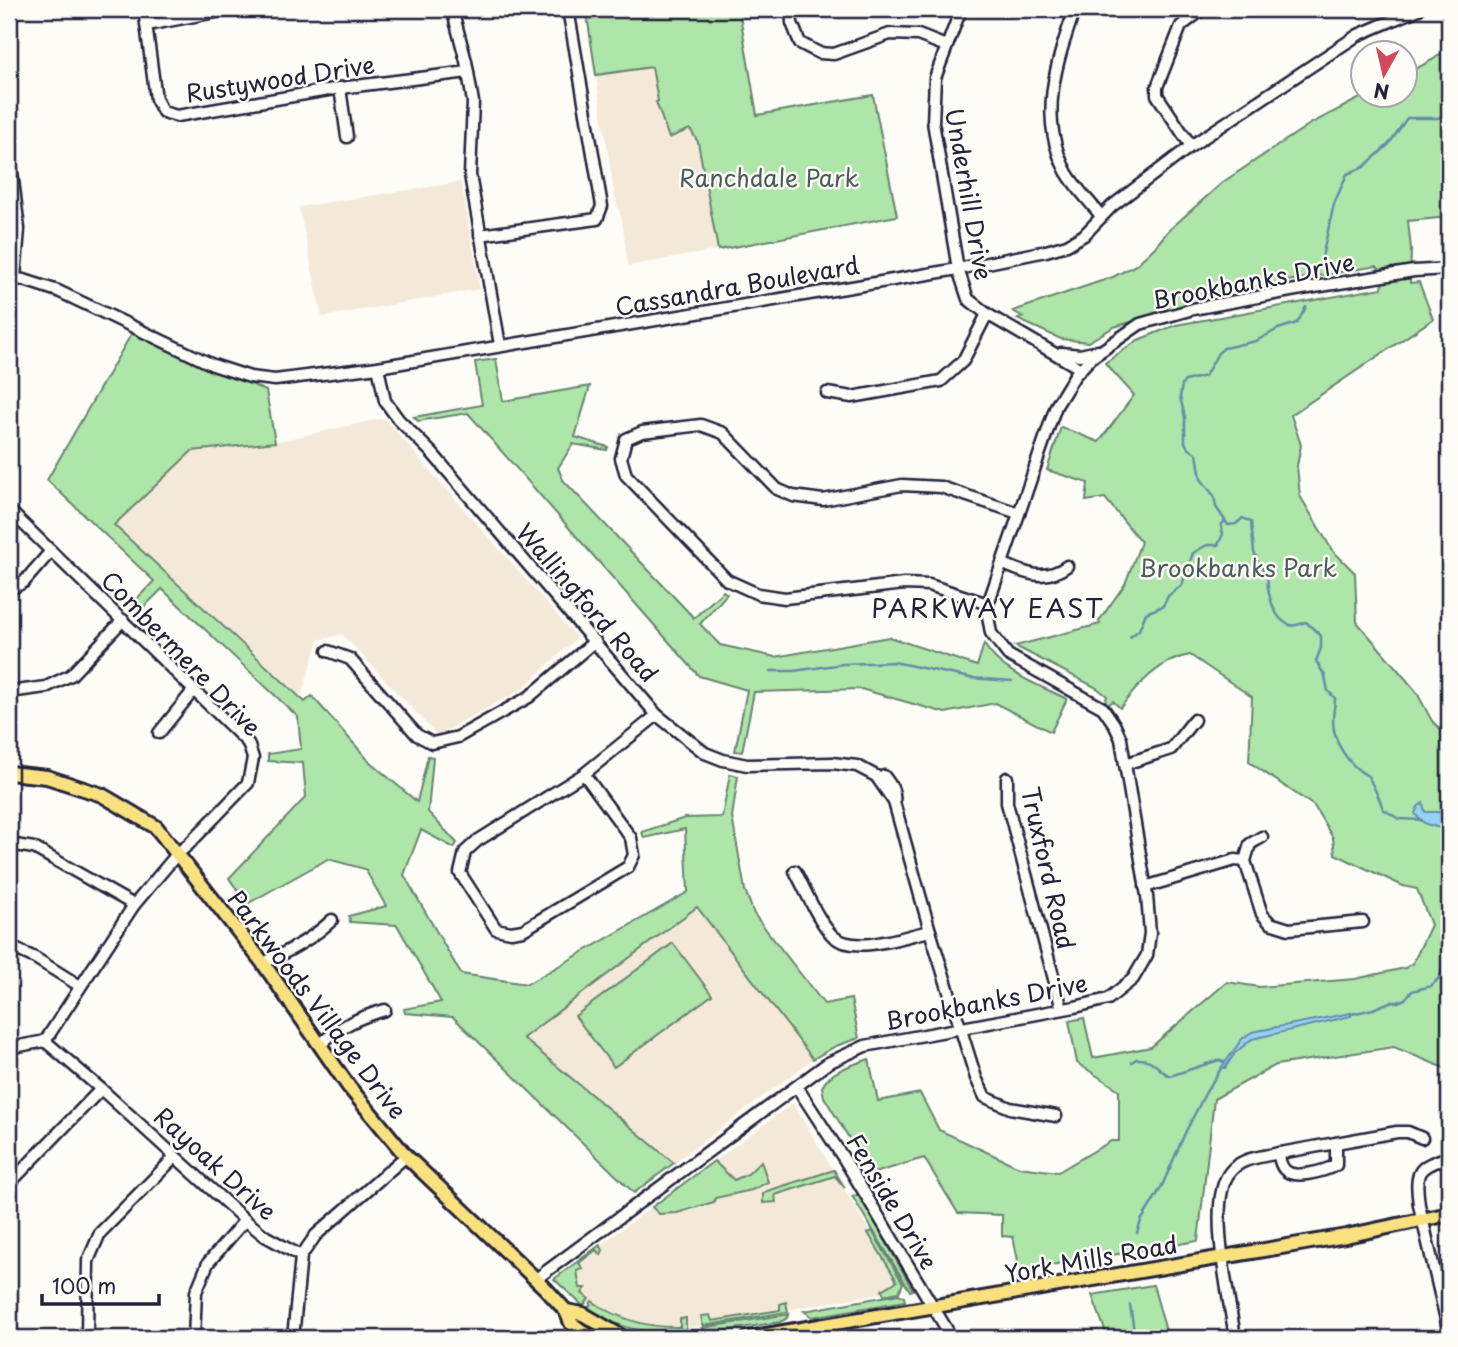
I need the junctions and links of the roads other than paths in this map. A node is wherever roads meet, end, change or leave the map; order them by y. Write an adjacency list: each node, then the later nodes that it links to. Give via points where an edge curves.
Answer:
1 (144, 9): 10 (street, Rustywood Drive)
2 (232, 9): 10 (street)
3 (452, 9): 12 (street)
4 (568, 9): 18 (street, via 602,206 597,219)
5 (790, 9): 11 (street, via 800,43 820,53 834,54 890,34 918,35)
6 (961, 9): 11 (street, Underhill Drive)
7 (1075, 9): 17 (street, via 1051,88 1050,111 1054,139 1067,173)
8 (1203, 9): 15 (street, via 1181,26 1157,87 1157,95)
9 (1419, 9): 15 (street, Cassandra Boulevard, via 1357,35)
10 (147, 25): 13 (street, Rustywood Drive, via 156,99 163,112 177,116)
11 (946, 46): 19 (street, Underhill Drive, via 934,78 933,122)
12 (468, 72): 13 (street, Rustywood Drive); 18 (street, via 473,102 470,175)
13 (340, 88): 14 (street)
14 (347, 137)
15 (1191, 146): 17 (street, Cassandra Boulevard)
16 (9, 148): 21 (street, via 19,229)
17 (1101, 216): 19 (street, Cassandra Boulevard, via 1067,245)
18 (480, 236): 23 (street)
19 (958, 269): 22 (street, Underhill Drive, via 968,299); 23 (street, Cassandra Boulevard)
20 (1449, 269): 25 (street, Brookbanks Drive, via 1401,273 1182,311 1140,324)
21 (12, 278): 26 (street, Cassandra Boulevard, via 58,291 213,365 250,377 275,380)
22 (987, 314): 24 (street, Underhill Drive); 28 (street, via 963,361 941,382 852,397)
23 (500, 345): 26 (street, Cassandra Boulevard)
24 (1054, 351): 25 (street, via 1080,355); 27 (street, Underhill Drive)
25 (1099, 351): 27 (street, Brookbanks Drive)
26 (378, 367): 37 (street, Wallingford Road, via 384,401 398,419)
27 (1081, 369): 30 (street, Brookbanks Drive, via 1056,406)
28 (827, 393)
29 (9, 510): 31 (street, Combermere Drive)
30 (1018, 513): 32 (street, Brookbanks Drive); 35 (street, via 941,487 902,485 823,500 793,496 777,489 723,433 701,425 642,432 626,439 621,458 626,475 726,580 758,594 785,598 882,585 929,585)
31 (51, 551): 34 (street, via 24,582); 36 (street, Combermere Drive)
32 (1002, 563): 33 (street, via 1044,577); 35 (street, Brookbanks Drive)
33 (1067, 566)
34 (9, 590)
35 (988, 604): 44 (street, Brookbanks Drive, via 991,633 1007,655 1103,708 1121,738)
36 (124, 620): 39 (street, Combermere Drive); 40 (street, via 71,675 46,687)
37 (595, 641): 38 (street, via 529,698 458,737 432,743 417,735 350,659); 41 (street, Wallingford Road)
38 (328, 651)
39 (193, 691): 43 (street); 50 (street, Combermere Drive, via 248,743 253,758 248,783)
40 (9, 692)
41 (657, 715): 46 (street); 57 (street, Wallingford Road, via 705,753 723,760 747,765 832,763 866,769 894,802)
42 (1194, 720): 44 (street, via 1171,749)
43 (159, 733)
44 (1125, 764): 53 (street, Brookbanks Drive)
45 (9, 773): 50 (main road, Parkwoods Village Drive, via 47,777 102,795 156,827)
46 (584, 774): 46 (street, via 631,838 634,855 628,867 523,930 495,929 460,873 465,852)
47 (1007, 778): 61 (street, Truxford Road, via 1007,803)
48 (1262, 836): 51 (street, via 1250,844)
49 (9, 844): 54 (street, via 34,848)
50 (178, 853): 54 (street, Combermere Drive); 59 (main road, Parkwoods Village Drive)
51 (1244, 861): 53 (street); 56 (street, via 1262,914 1270,923 1289,929)
52 (795, 871): 57 (street, via 825,925 835,937 852,945)
53 (1145, 887): 61 (street, Brookbanks Drive, via 1149,944 1133,979 1108,999)
54 (134, 905): 60 (street, Combermere Drive)
55 (332, 920): 59 (street, via 320,932)
56 (1363, 922)
57 (930, 931): 63 (street, Wallingford Road)
58 (9, 946): 60 (street)
59 (263, 963): 65 (main road, Parkwoods Village Drive)
60 (80, 986): 64 (street, Combermere Drive)
61 (1062, 1009): 63 (street, Brookbanks Drive)
62 (386, 1010): 65 (street, via 333,1032)
63 (962, 1028): 67 (street, Brookbanks Drive, via 865,1046 828,1063); 69 (street, Wallingford Road, via 985,1097 1010,1108)
64 (45, 1041): 66 (street); 68 (street, Rayoak Drive)
65 (320, 1045): 73 (main road, Parkwoods Village Drive)
66 (9, 1048)
67 (797, 1087): 82 (street, Brookbanks Drive); 83 (street, Fenside Drive)
68 (101, 1089): 74 (street, Rayoak Drive); 76 (street)
69 (1056, 1116)
70 (1422, 1138): 71 (street, via 1397,1132)
71 (1336, 1143): 72 (street); 72 (street, via 1336,1165 1328,1170 1293,1175 1281,1166)
72 (1278, 1153): 81 (street, via 1236,1165 1221,1185)
73 (406, 1156): 80 (street, via 316,1235); 82 (main road, Parkwoods Village Drive)
74 (175, 1157): 78 (street, Rayoak Drive); 86 (street, via 100,1233 88,1261)
75 (1449, 1157): 79 (street, via 1427,1164 1417,1175)
76 (9, 1184)
77 (1446, 1213): 79 (main road, York Mills Road)
78 (245, 1220): 80 (street, Rayoak Drive); 87 (street, via 208,1264 196,1292)
79 (1422, 1220): 81 (main road, York Mills Road); 85 (street)
80 (301, 1256): 88 (street)
81 (1223, 1257): 83 (main road, York Mills Road); 93 (street)
82 (536, 1279): 84 (main road, Parkwoods Village Drive)
83 (932, 1307): 91 (main road, York Mills Road); 92 (street, Fenside Drive)
84 (566, 1311): 89 (main road, Parkwoods Village Drive, via 571,1323); 90 (main road, Parkwoods Village Drive, via 583,1314)
85 (1449, 1332)
86 (87, 1338)
87 (194, 1338)
88 (293, 1338)
89 (591, 1338)
90 (624, 1338)
91 (748, 1338)
92 (952, 1338)
93 (1235, 1338)

